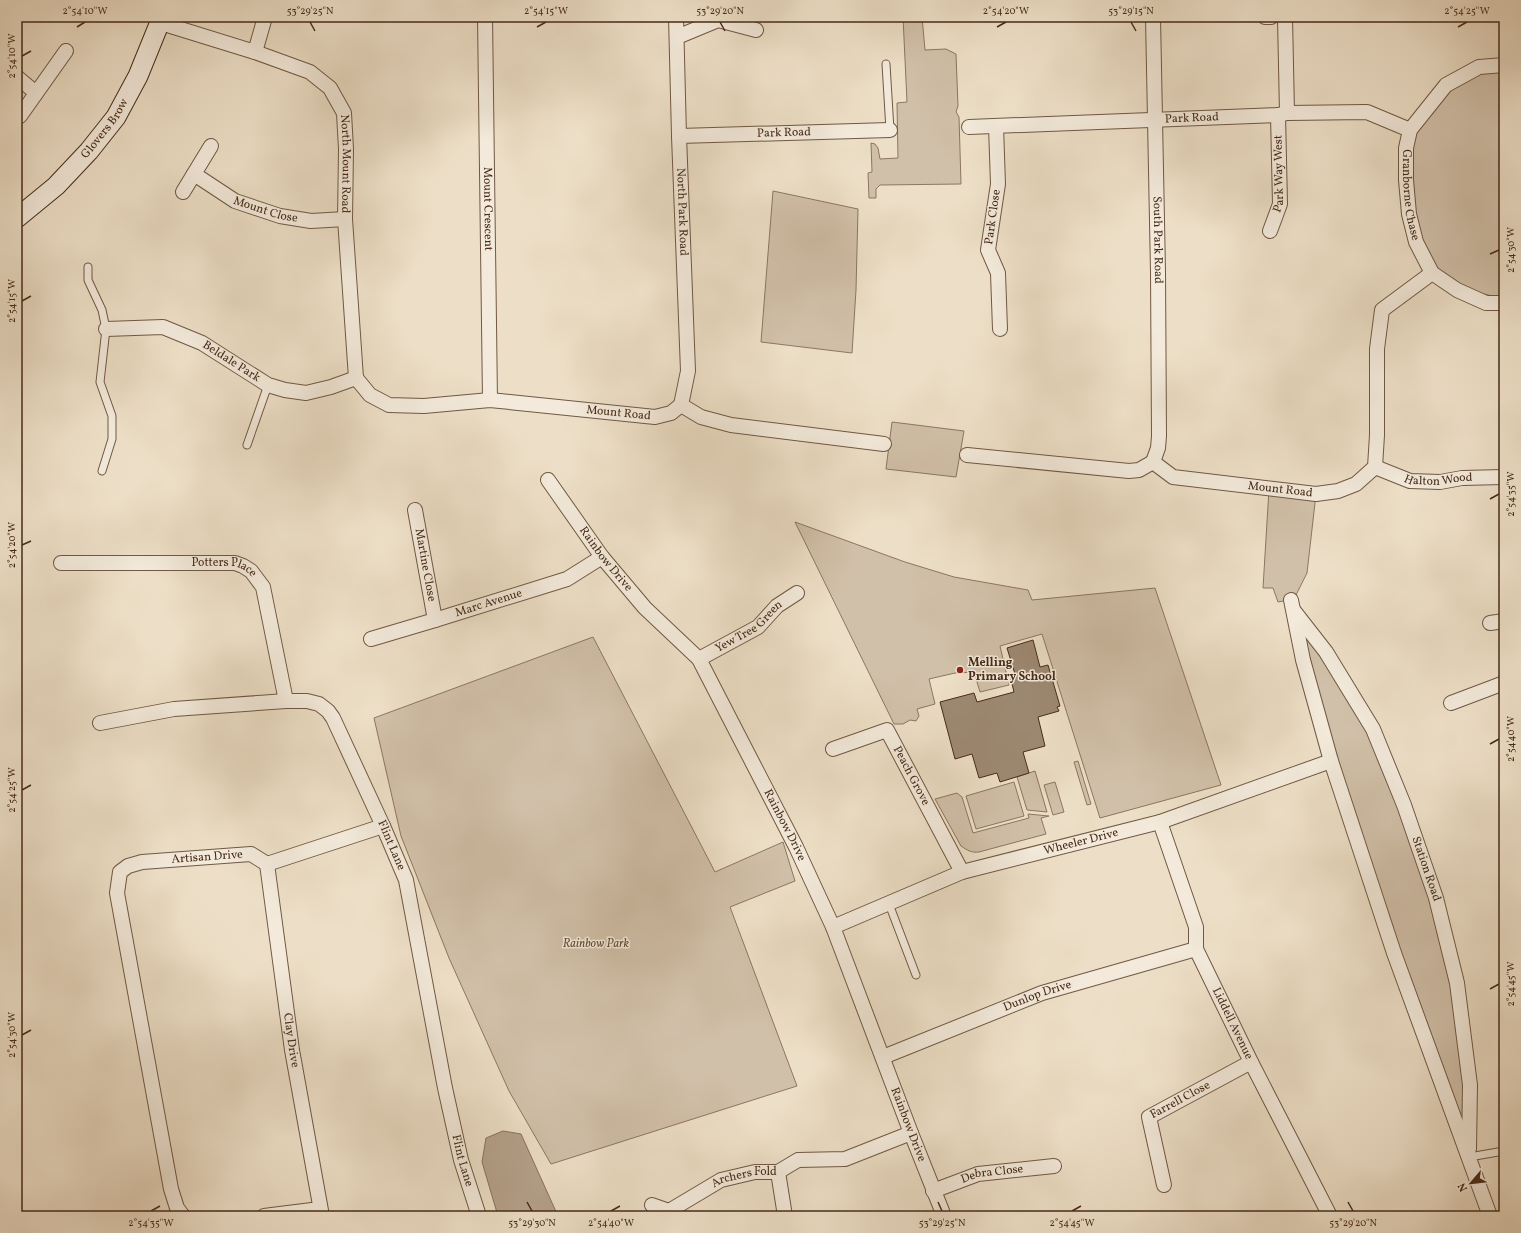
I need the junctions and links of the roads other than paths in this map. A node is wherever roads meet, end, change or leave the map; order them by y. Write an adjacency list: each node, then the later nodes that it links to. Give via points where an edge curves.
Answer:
1 (265, 17): 12 (street)
2 (485, 17): 38 (street, Mount Crescent)
3 (676, 17): 10 (street, North Park Road)
4 (1153, 17): 19 (street, South Park Road)
5 (1265, 17): 6 (street)
6 (1271, 17)
7 (1285, 17): 17 (street, Park Way West)
8 (161, 20): 12 (street, North Mount Road); 28 (main road, Glovers Brow, via 138,76 116,118 90,151 56,186)
9 (756, 30): 10 (street, via 718,20)
10 (677, 37): 24 (street, North Park Road)
11 (66, 51): 16 (street)
12 (255, 52): 29 (street, North Mount Road, via 310,72 330,88 344,113)
13 (886, 64): 22 (lane)
14 (1504, 65): 23 (street, Granborne Chase, via 1479,67 1446,85)
15 (17, 76): 16 (street)
16 (36, 93): 18 (street)
17 (1283, 114): 19 (street, Park Road); 23 (street, Park Road, via 1367,112); 30 (street, Park Way West, via 1280,204)
18 (20, 116)
19 (1155, 120): 20 (street, Park Road); 43 (street, South Park Road, via 1159,436)
20 (996, 126): 21 (street, Park Road); 35 (street, Park Close, via 998,184 988,250 998,273)
21 (969, 127)
22 (890, 130): 24 (street, Park Road)
23 (1410, 130): 32 (street, Granborne Chase, via 1406,148 1409,214 1416,242)
24 (679, 136): 39 (street, North Park Road, via 688,371)
25 (211, 146): 26 (street)
26 (194, 174): 27 (street); 29 (street, Mount Close, via 235,201 280,216 311,221)
27 (183, 192)
28 (17, 218)
29 (345, 219): 36 (street, North Mount Road)
30 (1270, 231)
31 (88, 268): 34 (lane, via 88,280 102,310)
32 (1432, 273): 33 (street, Granborne Chase, via 1457,290 1486,303); 44 (street, via 1382,310 1377,349 1378,435)
33 (1504, 303)
34 (106, 329): 37 (street, Beldale Park, via 163,326 202,343); 45 (lane, via 100,382 112,416 112,439)
35 (1000, 329)
36 (356, 378): 37 (street, Beldale Park, via 306,393); 38 (street, Mount Road, via 370,394 389,405 424,406)
37 (268, 385): 41 (lane)
38 (490, 400): 39 (street, Mount Road, via 655,416 671,413)
39 (681, 405): 40 (street, via 701,417 731,425)
40 (884, 444)
41 (247, 445)
42 (968, 455): 43 (street, via 1129,471 1139,470)
43 (1153, 462): 44 (street, Mount Road, via 1173,477 1316,494 1338,491 1356,484)
44 (1375, 467): 46 (street, Halton Wood, via 1410,481 1440,482 1462,478)
45 (102, 471)
46 (1504, 477)
47 (548, 480): 49 (street, Rainbow Drive)
48 (415, 510): 52 (street, Martine Close)
49 (602, 557): 52 (street, Marc Avenue, via 567,579); 57 (street, Rainbow Drive, via 645,608)
50 (61, 564): 60 (street, Potters Place, via 235,563 243,566 251,571 263,587)
51 (797, 593): 57 (street, Yew Tree Green, via 777,606 758,627)
52 (435, 620): 55 (street, Marc Avenue)
53 (1504, 621): 54 (street)
54 (1490, 623)
55 (371, 639)
56 (1326, 652): 58 (street); 58 (street, Station Road, via 1292,604); 77 (street, Station Road, via 1373,729 1404,804 1436,898 1458,983 1470,1085)
57 (699, 659): 70 (street, Rainbow Drive)
58 (1303, 660): 64 (street, Station Road)
59 (1504, 683): 61 (street)
60 (286, 701): 62 (street, Flint Lane, via 174,709); 66 (street, Flint Lane, via 318,704 334,718)
61 (1451, 703)
62 (100, 723)
63 (833, 749): 68 (street, Peach Grove, via 886,730)
64 (1331, 761): 65 (street, Wheeler Drive); 77 (street, Station Road, via 1394,953)
65 (1160, 822): 68 (street, Wheeler Drive); 71 (street, Liddell Avenue, via 1196,927)
66 (384, 826): 67 (street); 87 (street, Flint Lane, via 406,880 445,1088 461,1160)
67 (267, 864): 83 (street, Clay Drive, via 292,1050); 85 (street, Artisan Drive, via 251,854 142,862 128,866 120,872 117,893 171,1189 177,1208)
68 (962, 872): 69 (street, Wheeler Drive)
69 (889, 904): 70 (street, Wheeler Drive); 72 (lane)
70 (834, 926): 73 (street, Rainbow Drive)
71 (1196, 949): 73 (street, Dunlop Drive, via 1042,993); 74 (street, Liddell Avenue)
72 (916, 975)
73 (883, 1057): 75 (street, Rainbow Drive)
74 (1251, 1062): 80 (street, Farrell Close, via 1149,1117); 90 (street, Liddell Avenue)
75 (911, 1134): 79 (street, Archers Fold, via 845,1159 798,1160); 81 (street, Rainbow Drive)
76 (1504, 1151): 77 (lane)
77 (1469, 1157): 91 (street, Station Road)
78 (1054, 1166): 81 (street, Debra Close, via 978,1174)
79 (778, 1172): 84 (street, Archers Fold, via 755,1172 721,1180); 88 (street)
80 (1164, 1185)
81 (933, 1190): 89 (street, Rainbow Drive)
82 (652, 1205): 84 (street, Archers Fold)
83 (321, 1212): 86 (street)
84 (670, 1214)
85 (183, 1216)
86 (264, 1216)
87 (479, 1216)
88 (785, 1216)
89 (944, 1216)
90 (1330, 1216)
91 (1490, 1216)

